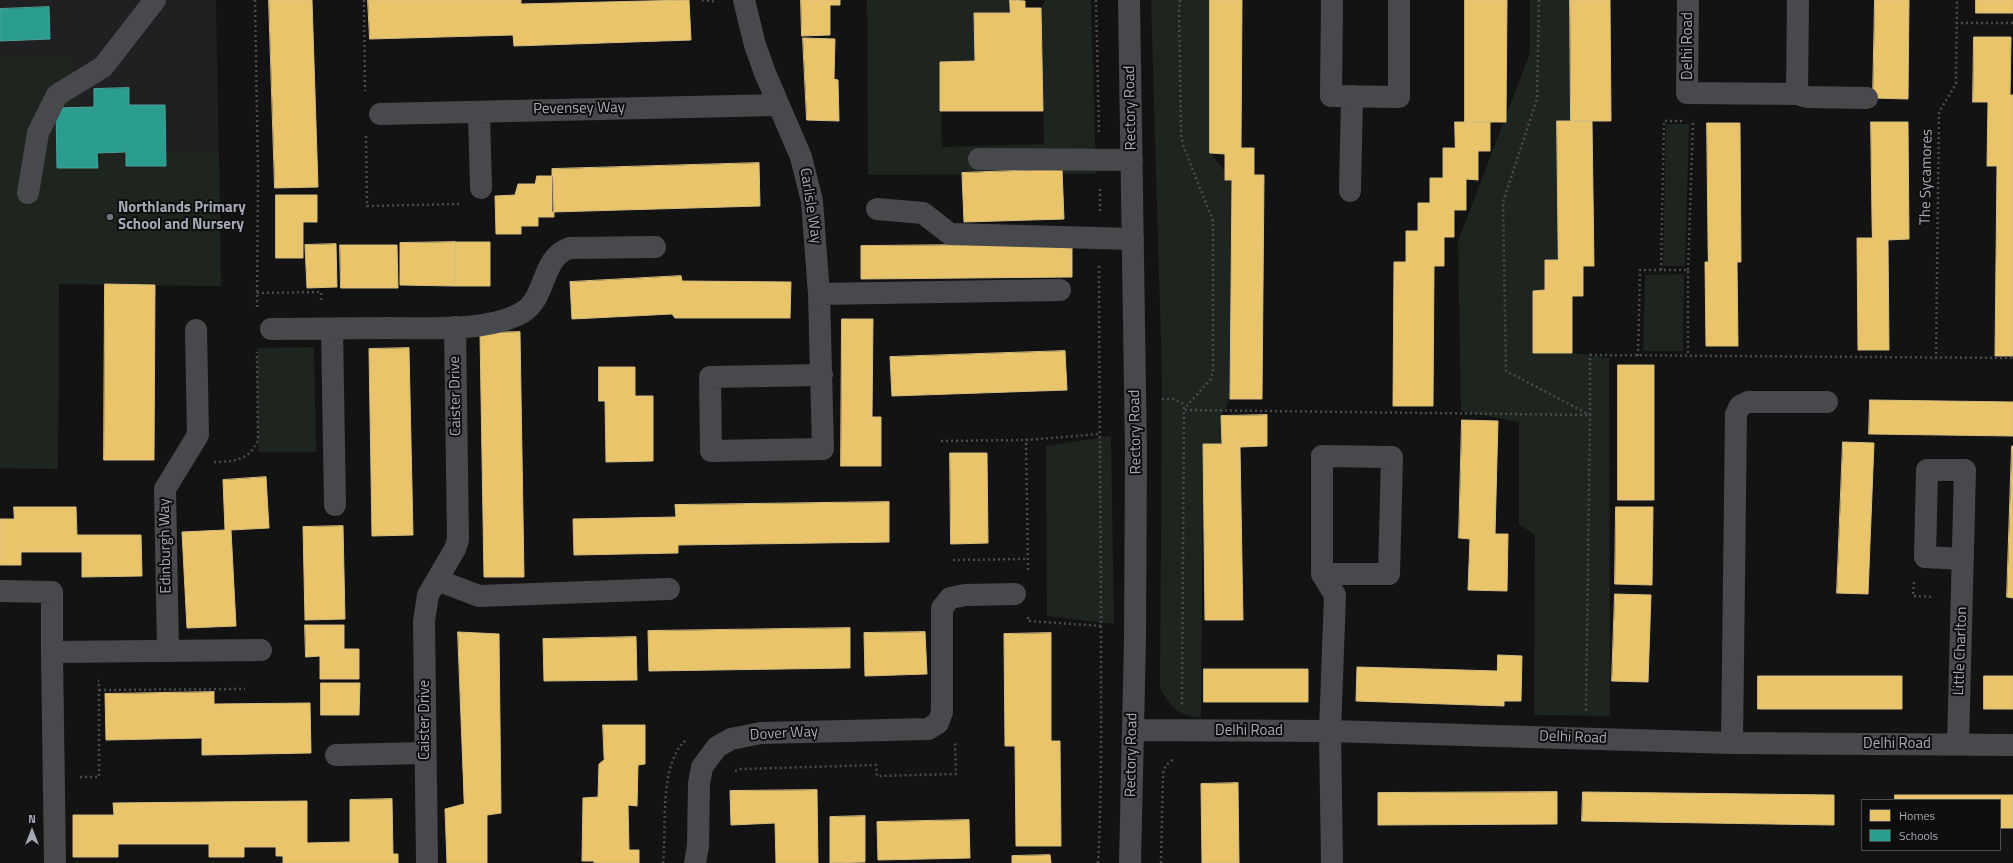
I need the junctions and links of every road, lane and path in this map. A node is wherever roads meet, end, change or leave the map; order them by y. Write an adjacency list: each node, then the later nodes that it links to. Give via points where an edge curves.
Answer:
1 (155, 0): 26 (street, via 103,67 57,95 38,133)
2 (255, 0): 34 (path)
3 (744, 0): 18 (street, Carlisle Way, via 755,45)
4 (1096, 0): 22 (path)
5 (1129, 0): 23 (street, Rectory Road)
6 (1180, 0): 48 (path, via 1181,135 1213,221 1213,370 1211,378 1184,410 1182,403 1173,399)
7 (1332, 0): 16 (street, via 1331,96)
8 (1399, 0): 16 (street, via 1399,97)
9 (1539, 0): 50 (path, via 1537,99 1503,202 1506,371)
10 (1688, 0): 15 (street, Delhi Road, via 1687,93)
11 (1798, 0): 15 (street)
12 (1956, 0): 13 (path, The Sycamores)
13 (1956, 23): 14 (path); 46 (path, The Sycamores, via 1956,84 1939,112)
14 (2013, 23)
15 (1797, 94): 17 (street, via 1807,97)
16 (1352, 96): 25 (street)
17 (1867, 98)
18 (777, 105): 19 (street, Pevensey Way); 35 (street, Carlisle Way, via 801,157 808,180 815,224)
19 (479, 112): 20 (street, Pevensey Way); 24 (street)
20 (380, 114)
21 (979, 159): 22 (street)
22 (1100, 160): 23 (street); 28 (path)
23 (1132, 160): 29 (street, Rectory Road)
24 (481, 188)
25 (1350, 191)
26 (28, 193)
27 (877, 209): 28 (street, via 922,213 950,234)
28 (1100, 239): 29 (street); 51 (path)
29 (1133, 239): 76 (street, Rectory Road, via 1136,452)
30 (654, 247): 39 (street, via 570,248 562,251 555,257 536,297 524,311 505,321)
31 (1661, 270): 32 (path); 32 (path, via 1664,121 1693,121); 43 (path, via 1640,270)
32 (1688, 270): 44 (path)
33 (1060, 290): 35 (street)
34 (257, 293): 36 (path, via 321,292); 37 (path)
35 (819, 294): 47 (street, Carlisle Way)
36 (322, 307)
37 (257, 309)
38 (332, 328): 39 (street); 40 (street); 55 (street)
39 (455, 328): 61 (street, Caister Drive, via 458,540)
40 (271, 329)
41 (196, 330): 70 (street, Edinburgh Way, via 198,435 165,489)
42 (257, 348): 54 (path, via 258,440 254,449 240,459)
43 (1638, 356): 44 (path); 50 (path, via 1590,355)
44 (1688, 356): 46 (path)
45 (2013, 358): 46 (path)
46 (1936, 359)
47 (822, 376): 47 (street, Carlisle Way, via 823,449 711,451 710,378)
48 (1159, 399)
49 (1827, 402): 78 (street, via 1748,402 1740,406 1736,414)
50 (1590, 415): 75 (path)
51 (1099, 434): 52 (path); 68 (path)
52 (1026, 440): 53 (path); 56 (path)
53 (941, 441)
54 (209, 462)
55 (335, 504)
56 (1027, 559): 58 (path); 59 (path)
57 (1963, 559): 79 (street, Little Charlton)
58 (953, 560)
59 (1028, 574)
60 (1322, 574): 60 (street, via 1389,574 1392,457 1322,456); 77 (street, via 1335,595)
61 (437, 580): 63 (street, via 479,596); 81 (street, Caister Drive, via 428,595 424,621)
62 (1914, 580): 66 (path, via 1913,596)
63 (670, 589)
64 (0, 591): 71 (street, via 52,592)
65 (1015, 594): 87 (street, Dover Way, via 965,595 950,598 942,608 942,712 938,723 928,729 761,733 738,737 721,745 708,756 702,767)
66 (1940, 599)
67 (1028, 614): 68 (path, via 1028,621)
68 (1101, 626): 88 (path, via 1102,808)
69 (261, 650): 70 (street)
70 (168, 651): 71 (street)
71 (52, 652): 85 (street)
72 (92, 681): 74 (path, via 99,680)
73 (245, 689): 74 (path)
74 (99, 690): 84 (path, via 100,777)
75 (1586, 718)
76 (1133, 730): 77 (street, Delhi Road); 89 (street, Rectory Road)
77 (1330, 731): 78 (street, Delhi Road); 91 (street)
78 (1732, 743): 79 (street, Delhi Road)
79 (1958, 744): 80 (street, Delhi Road)
80 (2013, 745)
81 (425, 753): 82 (street); 86 (street, Caister Drive)
82 (336, 755)
83 (1178, 757): 90 (path, via 1166,765 1163,773)
84 (77, 777)
85 (55, 863)
86 (426, 863)
87 (695, 863)
88 (1098, 863)
89 (1130, 863)
90 (1161, 863)
91 (1332, 863)

